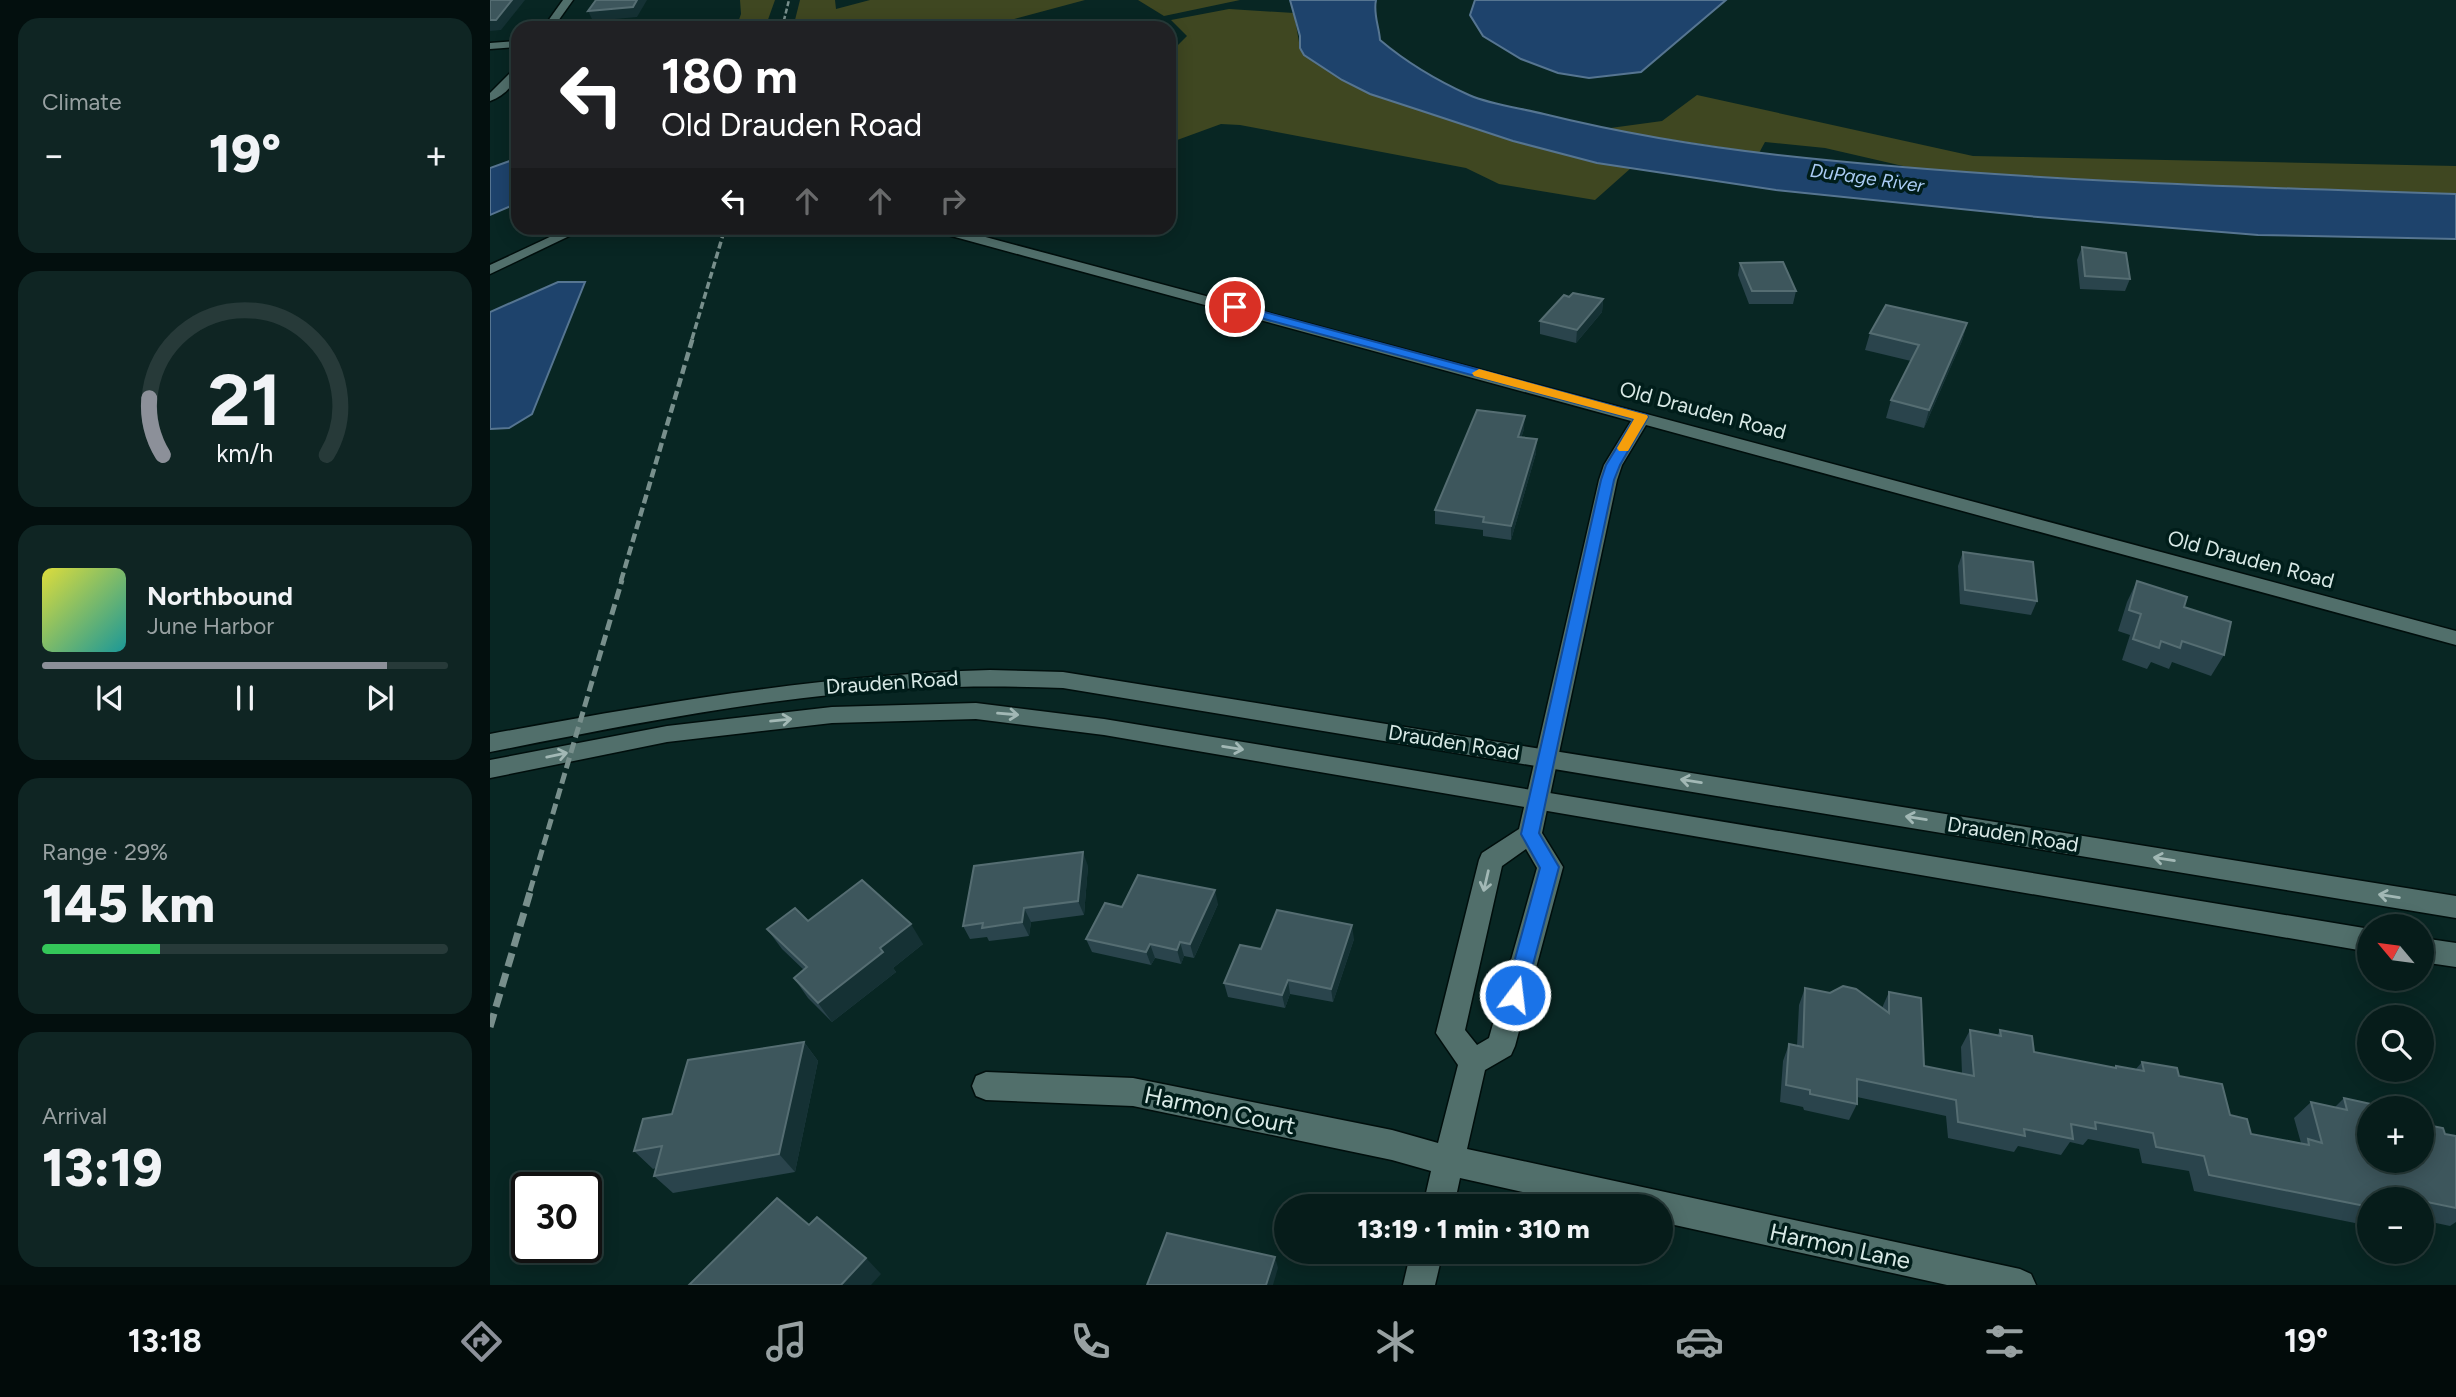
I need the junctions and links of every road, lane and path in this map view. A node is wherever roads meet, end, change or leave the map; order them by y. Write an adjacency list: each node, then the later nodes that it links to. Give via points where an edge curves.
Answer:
1 (568, 0): 2 (street)
2 (553, 21)
3 (511, 44): 4 (street)
4 (490, 46)
5 (511, 78): 6 (street)
6 (490, 98)
7 (541, 235): 10 (street)
8 (564, 235): 11 (street)
9 (964, 235): 12 (street, Old Drauden Road)
10 (490, 256)
11 (490, 270)
12 (1642, 417): 13 (street, Old Drauden Road); 15 (street, via 1608,480)
13 (2456, 638)
14 (490, 743): 15 (street, Drauden Road, via 760,694 991,676 1127,689)
15 (1547, 758): 17 (street); 19 (street, Drauden Road, one-way to 15)
16 (490, 769): 17 (street, Drauden Road, one-way to 17, via 667,734 752,723 902,711 976,711 1118,729)
17 (1537, 799): 18 (street); 20 (street, Drauden Road)
18 (1530, 834): 23 (street, via 1550,867 1501,1046); 23 (street, one-way to 23, via 1491,860 1450,1033)
19 (2456, 907)
20 (2357, 939)
21 (2434, 952): 22 (street)
22 (2456, 955)
23 (1474, 1062): 25 (street)
24 (986, 1086): 25 (street, Harmon Court, via 1133,1091)
25 (1450, 1161): 26 (street); 27 (street, Harmon Lane)
26 (1441, 1194)
27 (1603, 1194)
28 (1673, 1209): 31 (street, Harmon Lane)
29 (1424, 1264): 30 (street)
30 (1419, 1285)
31 (2020, 1285)

